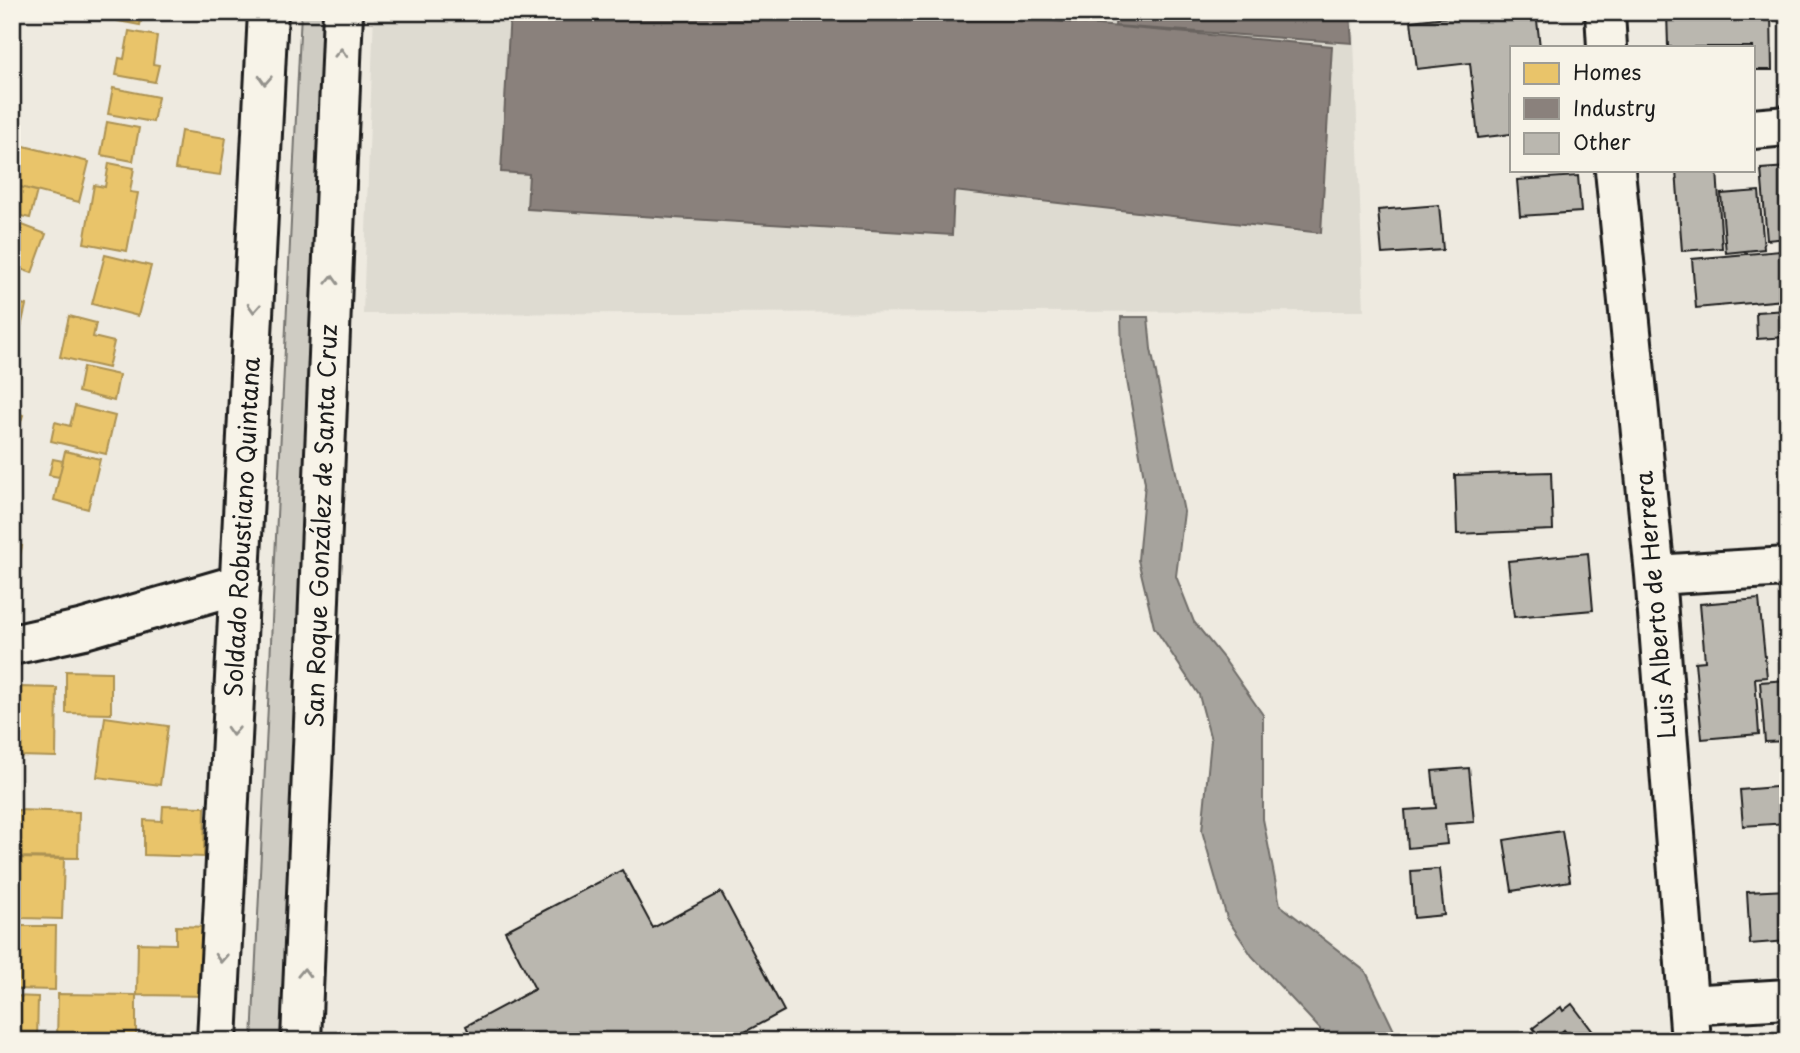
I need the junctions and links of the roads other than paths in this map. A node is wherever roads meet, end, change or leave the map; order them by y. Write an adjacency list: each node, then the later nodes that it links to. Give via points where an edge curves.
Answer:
1 (268, 12): 10 (street, Soldado Robustiano Quintana, one-way to 10)
2 (342, 12): 15 (street, San Roque González de Santa Cruz, one-way to 2)
3 (1605, 12): 4 (street)
4 (1607, 46)
5 (1788, 126): 6 (street)
6 (1755, 129)
7 (1615, 172): 9 (street, Luis Alberto de Herrera)
8 (1788, 566): 9 (street)
9 (1655, 575): 13 (street, Luis Alberto de Herrera)
10 (240, 584): 11 (street); 14 (street, Soldado Robustiano Quintana, one-way to 14)
11 (12, 645)
12 (1788, 999): 13 (street)
13 (1689, 1023)
14 (217, 1041)
15 (301, 1041)

